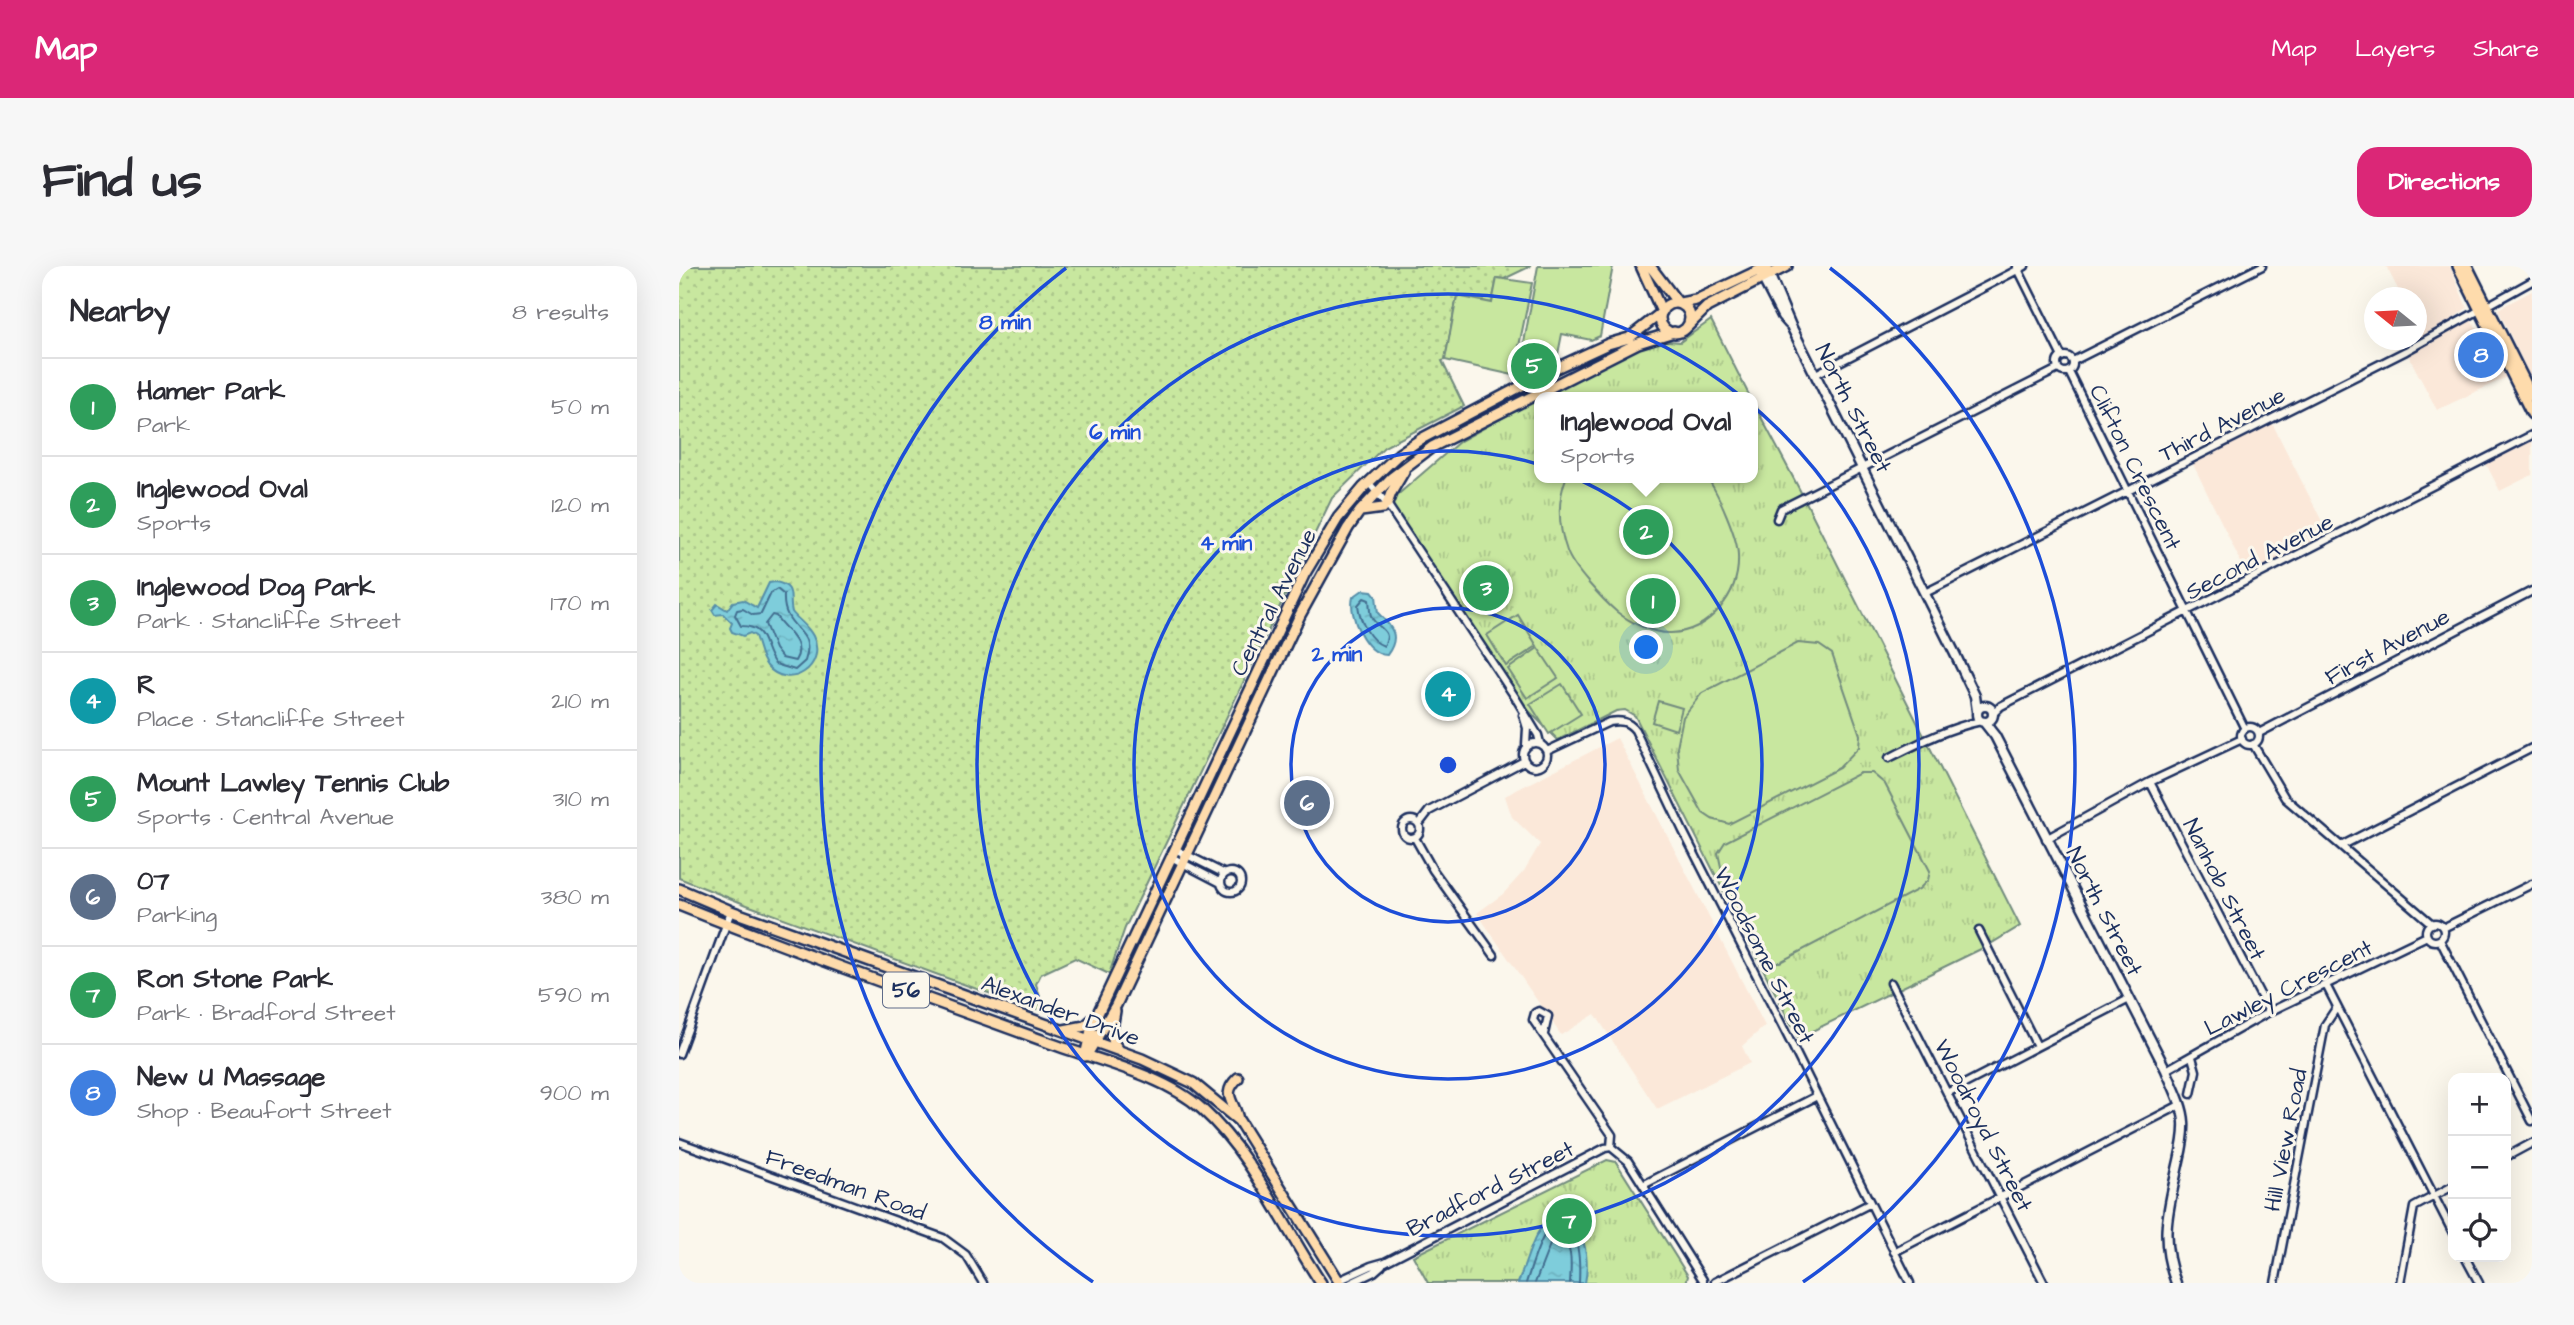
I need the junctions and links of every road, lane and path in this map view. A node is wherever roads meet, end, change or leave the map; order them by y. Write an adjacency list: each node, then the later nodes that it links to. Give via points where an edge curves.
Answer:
1 (1641, 266): 12 (main road)
2 (1650, 266): 10 (main road)
3 (1787, 266): 8 (main road)
4 (2262, 266): 16 (street)
5 (2458, 266): 11 (main road)
6 (2467, 266): 11 (main road)
7 (2020, 267): 15 (street); 19 (street)
8 (1765, 271): 10 (main road); 13 (main road, via 1707,307); 19 (main road, North Street)
9 (2532, 282): 11 (street, Third Avenue)
10 (1679, 303): 12 (main road, via 1669,304); 13 (main road, via 1690,313)
11 (2483, 307): 23 (main road); 25 (main road); 30 (street, Third Avenue)
12 (1661, 312): 14 (main road, via 1662,325); 20 (main road, Central Avenue, via 1629,338)
13 (1687, 327): 14 (main road)
14 (1674, 332): 21 (main road, Central Avenue, via 1647,339)
15 (2062, 357): 16 (street); 17 (street)
16 (2073, 361): 18 (street)
17 (2058, 369): 18 (street); 28 (street)
18 (2069, 372): 30 (street, Clifton Crescent)
19 (1816, 374): 28 (main road, North Street)
20 (1514, 391): 24 (main road); 29 (main road, Central Avenue, via 1421,439)
21 (1541, 392)
22 (1534, 396): 24 (main road, Central Avenue)
23 (2532, 396)
24 (1529, 398): 27 (main road, Central Avenue, via 1432,447)
25 (2532, 414)
26 (2532, 435): 37 (street, Second Avenue)
27 (1409, 464): 31 (main road, Central Avenue); 32 (main road)
28 (1863, 469): 34 (street, via 1781,509); 36 (main road, North Street)
29 (1366, 484): 31 (street); 55 (main road, Central Avenue, via 1312,559)
30 (2128, 492): 36 (street, Third Avenue); 37 (street, Clifton Crescent)
31 (1375, 494): 32 (street); 33 (main road, Central Avenue)
32 (1385, 506): 33 (main road); 38 (street)
33 (1360, 511): 56 (main road, Central Avenue, via 1300,615)
34 (1777, 519)
35 (2532, 591): 41 (street, First Avenue)
36 (1925, 593): 39 (main road, North Street)
37 (2188, 612): 39 (street, Second Avenue); 40 (street, Clifton Crescent)
38 (1515, 697): 43 (street); 45 (street, via 1527,728)
39 (1984, 714): 48 (street, Second Avenue); 53 (main road, North Street)
40 (2245, 729): 41 (street, via 2255,728); 42 (street)
41 (2259, 733): 44 (street)
42 (2242, 739): 44 (street); 50 (street)
43 (1539, 743): 45 (street); 47 (street)
44 (2253, 744): 54 (street, via 2285,798)
45 (1526, 746): 49 (street)
46 (2532, 748): 54 (street)
47 (1547, 751): 49 (street, via 1542,765 1534,767); 89 (street, Woodsome Street, via 1609,722 1619,720 1635,730)
48 (1889, 758)
49 (1524, 761): 51 (street, via 1430,811)
50 (2150, 782): 53 (street); 75 (street, Nanhob Street)
51 (1419, 824): 52 (street); 52 (street, via 1411,820 1402,825 1404,835)
52 (1415, 838): 69 (street)
53 (2046, 839): 72 (main road, North Street)
54 (2341, 846): 64 (street)
55 (1173, 853): 56 (street); 76 (main road, Central Avenue)
56 (1185, 859): 57 (street); 58 (street); 73 (main road, Central Avenue)
57 (1225, 874): 58 (street); 58 (street, via 1238,874 1241,887 1230,892)
58 (1221, 883)
59 (2532, 884): 65 (street)
60 (679, 889): 62 (main road, Alexander Drive / 56)
61 (679, 905): 63 (main road, Alexander Drive / 56)
62 (731, 911): 63 (street); 77 (main road, Alexander Drive / 56)
63 (726, 924): 82 (street); 83 (main road, Alexander Drive / 56)
64 (2432, 924): 65 (street); 67 (street)
65 (2443, 928): 68 (street)
66 (1979, 931): 80 (street)
67 (2427, 936): 68 (street); 71 (street, Lawley Crescent)
68 (2440, 940): 92 (street)
69 (1494, 955)
70 (1891, 982): 87 (street, Woodroyd Street)
71 (2326, 985): 74 (street); 75 (street, Lawley Crescent)
72 (2129, 999): 80 (street); 85 (main road, North Street)
73 (1116, 1005): 79 (main road, Central Avenue); 81 (main road, via 1112,1036)
74 (2337, 1007): 99 (street); 115 (street, Hill View Road, via 2325,1025)
75 (2269, 1012): 84 (street, Lawley Crescent)
76 (1097, 1016): 77 (main road, via 1085,1026); 79 (main road, Central Avenue)
77 (1059, 1031): 79 (main road, Alexander Drive / 56)
78 (1544, 1034): 95 (street, via 1612,1135)
79 (1092, 1042): 81 (main road, Alexander Drive / 56); 83 (main road, Central Avenue)
80 (2037, 1046): 87 (street)
81 (1121, 1052): 91 (main road, Alexander Drive / 56, via 1193,1083)
82 (679, 1054)
83 (1086, 1056): 109 (main road, Alexander Drive / 56, via 1161,1084 1200,1108 1222,1129)
84 (2192, 1058): 85 (street, Lawley Crescent); 88 (street, via 2196,1071)
85 (2167, 1070): 90 (main road, North Street)
86 (1238, 1078): 91 (main road, via 1229,1094)
87 (1947, 1093): 100 (street, Woodroyd Street)
88 (2191, 1094)
89 (1817, 1097): 97 (street); 101 (street, Woodsome Street)
90 (2180, 1105): 100 (street); 114 (main road, North Street, via 2183,1143 2165,1240)
91 (1238, 1121): 107 (main road, Alexander Drive / 56)
92 (2532, 1121)
93 (679, 1142): 108 (street, Freedman Road, via 943,1238 966,1255)
94 (2532, 1143): 96 (street)
95 (1611, 1147): 97 (street, via 1623,1155); 104 (street, Bradford Street)
96 (2511, 1154)
97 (1643, 1185): 106 (street)
98 (2448, 1189): 99 (street)
99 (2434, 1196): 102 (street); 116 (street, via 2414,1207)
100 (2001, 1197): 103 (street); 113 (street, Woodroyd Street)
101 (1870, 1204): 103 (street, Woodsome Street); 111 (street)
102 (2448, 1223)
103 (1894, 1252): 112 (street, Woodsome Street)
104 (1385, 1262): 107 (street, Bradford Street); 110 (street, Bradford Street)
105 (2468, 1262): 117 (street)
106 (1702, 1281): 111 (street, via 1710,1278)
107 (1339, 1282)
108 (983, 1283)
109 (1321, 1283)
110 (1351, 1283)
111 (1715, 1283)
112 (1910, 1283)
113 (2044, 1283)
114 (2176, 1283)
115 (2275, 1283)
116 (2400, 1283)
117 (2479, 1283)

